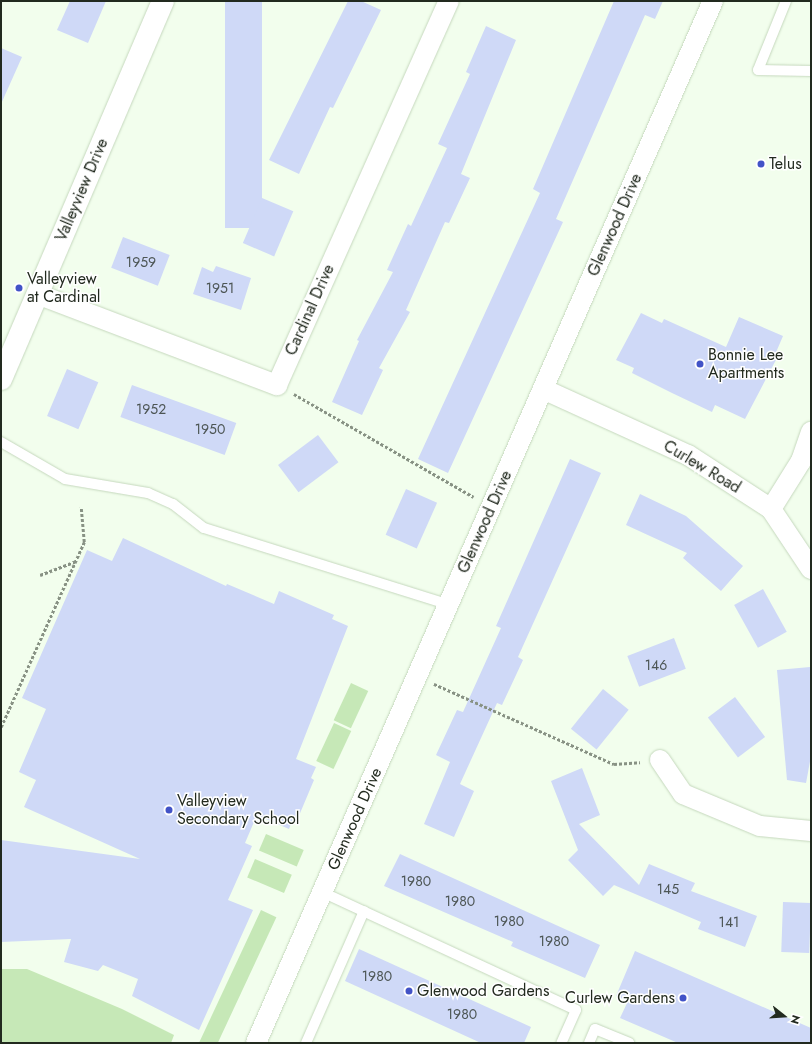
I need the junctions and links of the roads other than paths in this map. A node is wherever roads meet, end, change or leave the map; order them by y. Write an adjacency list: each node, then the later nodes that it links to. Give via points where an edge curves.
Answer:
1 (163, 1): 6 (street, Valleyview Drive)
2 (449, 1): 6 (street, Cardinal Drive, via 277,385)
3 (713, 1): 8 (street, Glenwood Drive)
4 (786, 1): 5 (lane, via 758,70)
5 (811, 72)
6 (37, 294): 7 (street, Valleyview Drive)
7 (1, 379)
8 (544, 389): 11 (street, Curlew Road, via 688,455); 13 (street, Glenwood Drive)
9 (811, 432): 11 (street, via 800,461)
10 (1, 442): 13 (lane, via 65,479 148,493 173,504 204,528)
11 (771, 510): 12 (street, Curlew Road)
12 (811, 569)
13 (449, 605): 16 (street, Glenwood Drive)
14 (660, 760): 15 (street, via 683,794 760,826)
15 (811, 831)
16 (322, 892): 17 (lane); 18 (street, Glenwood Drive)
17 (364, 912): 19 (lane); 20 (lane, via 576,1010)
18 (256, 1043)
19 (306, 1043)
20 (561, 1043)
21 (589, 1043): 22 (lane, via 595,1029)
22 (629, 1043)

